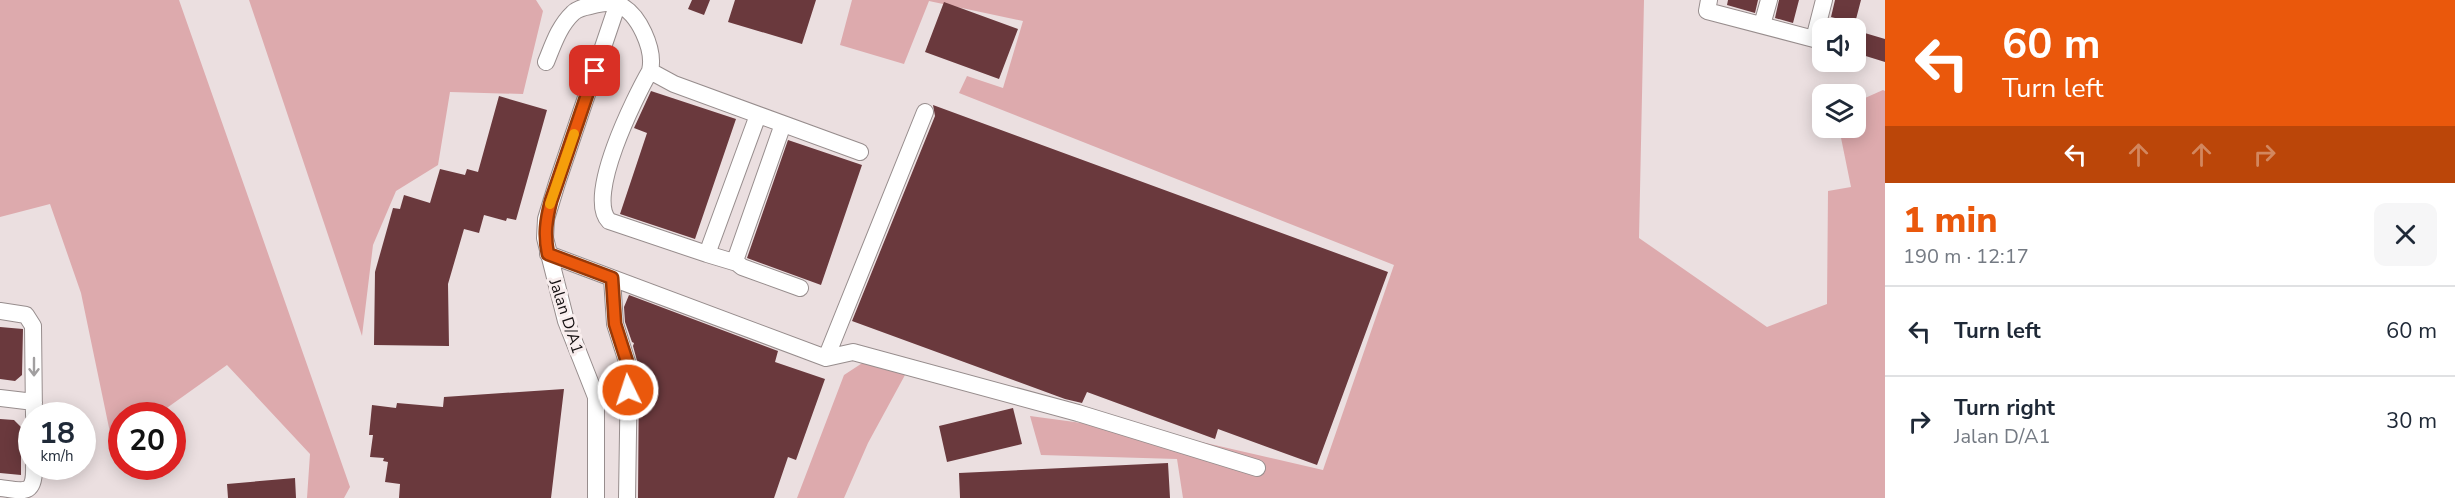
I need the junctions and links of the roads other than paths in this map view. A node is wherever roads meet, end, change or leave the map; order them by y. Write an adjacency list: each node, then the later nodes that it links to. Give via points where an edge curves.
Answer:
1 (1768, 0): 5 (street)
2 (1824, 0): 5 (street, via 1814,39)
3 (619, 2): 6 (street, via 574,12 561,27); 7 (street, via 644,32 652,49); 12 (street, Jalan D/A1, via 546,219 544,238)
4 (1708, 6): 5 (street)
5 (1762, 25)
6 (546, 62)
7 (650, 71): 9 (street); 13 (street, via 629,111 606,172 603,213 609,221)
8 (925, 112): 18 (street)
9 (758, 115): 10 (street); 13 (street)
10 (783, 124): 11 (street); 14 (street, via 737,250)
11 (860, 152)
12 (548, 254): 15 (street); 25 (street, Jalan D/A1, via 566,321 596,398)
13 (707, 254): 14 (street)
14 (737, 263): 16 (street)
15 (612, 278): 18 (street); 26 (street, via 615,324 629,368)
16 (800, 288)
17 (0, 310): 20 (street, one-way to 20, via 26,315 33,326)
18 (826, 358): 22 (street, via 853,352 1078,413)
19 (0, 398): 21 (street)
20 (34, 402)
21 (18, 404)
22 (1257, 468)
23 (34, 480): 24 (street, via 25,491)
24 (0, 488)
25 (596, 498)
26 (627, 498)

